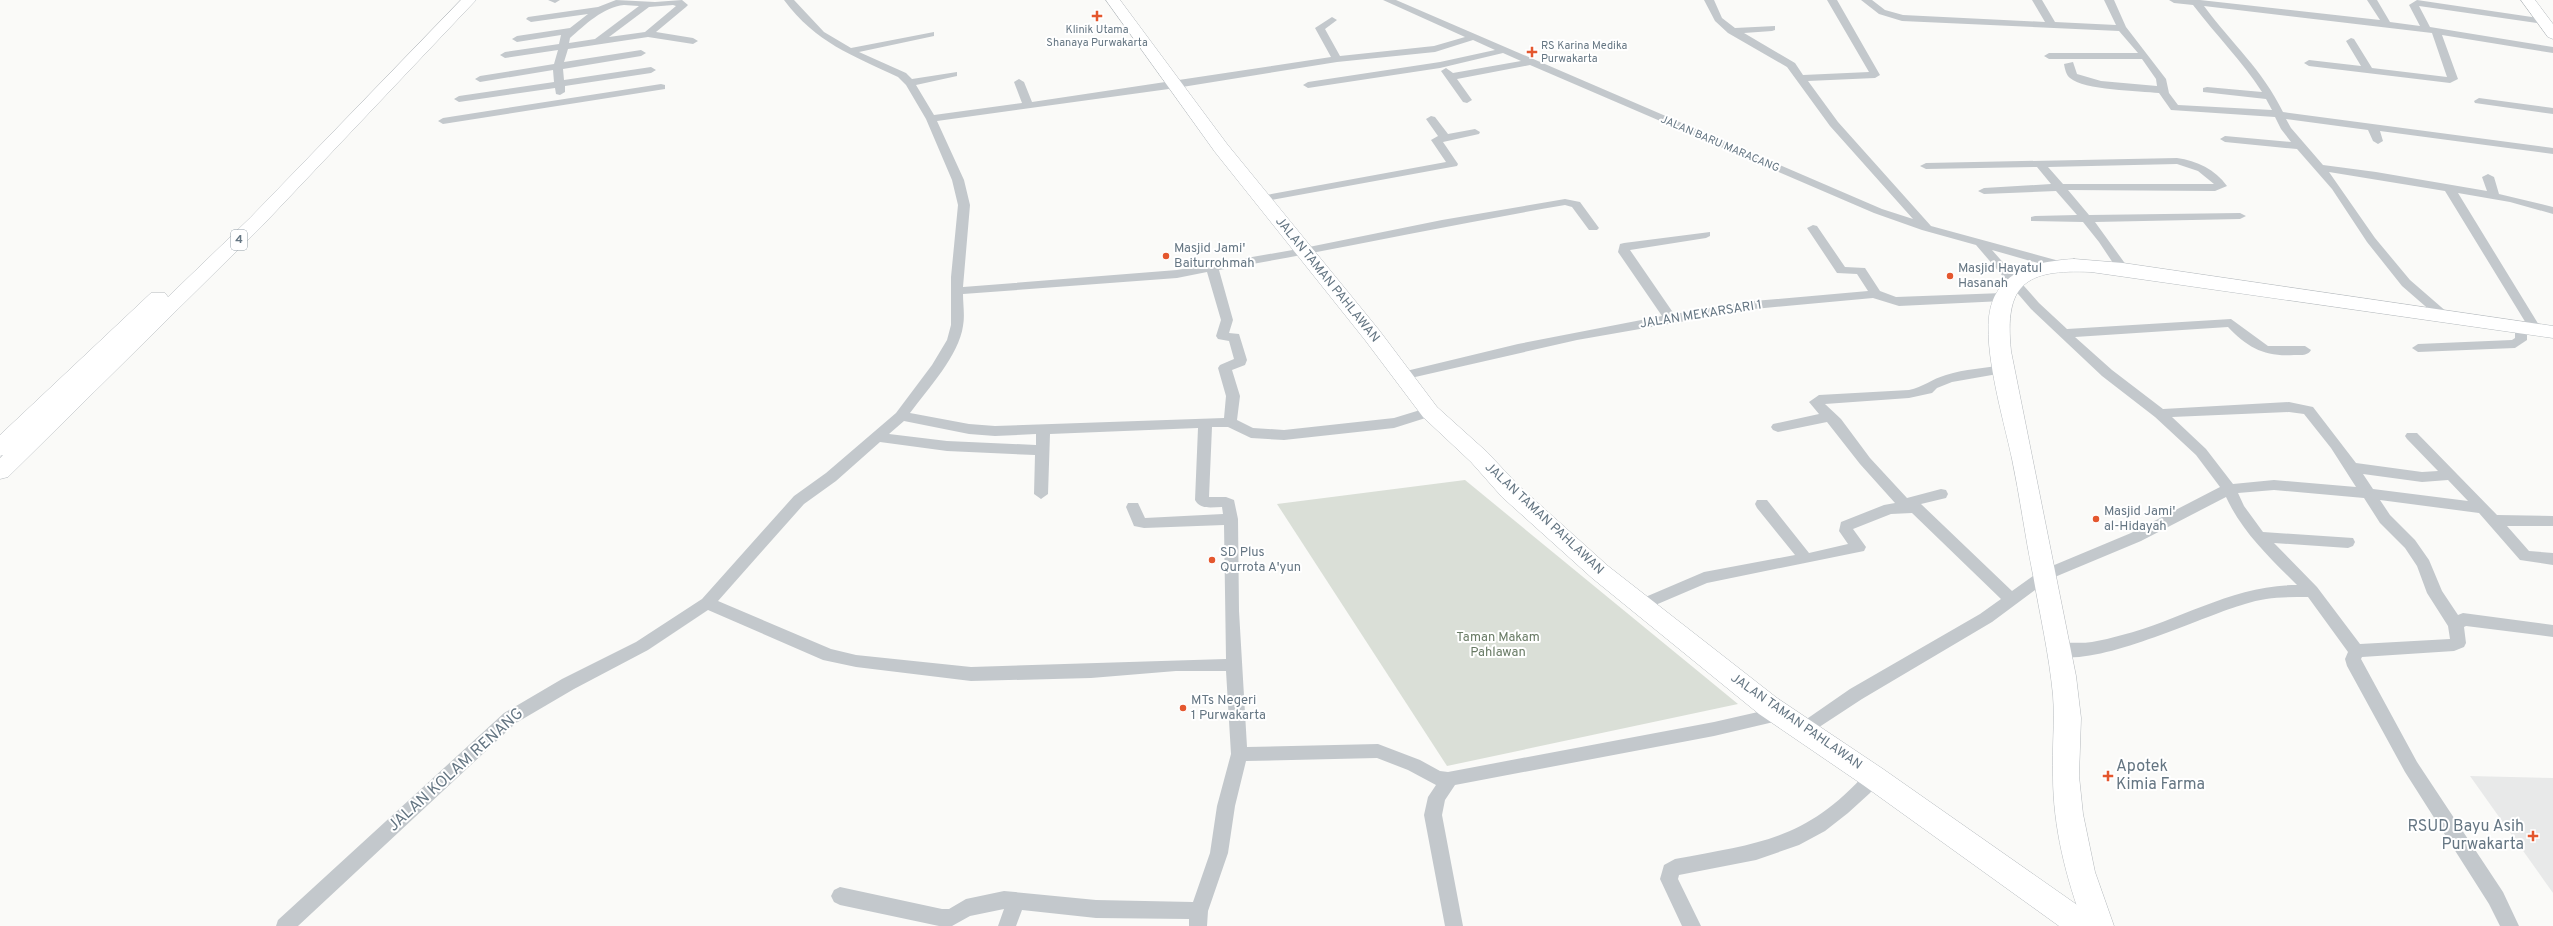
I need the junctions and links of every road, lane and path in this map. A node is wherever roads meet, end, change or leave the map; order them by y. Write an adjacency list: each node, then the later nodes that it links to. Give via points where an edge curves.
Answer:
1 (451, 0): 130 (main road, 4, via 401,56 268,191)
2 (469, 0): 133 (main road, 4, via 256,222)
3 (789, 0): 42 (street, via 821,34)
4 (1113, 0): 64 (main road, JALAN TAMAN PAHLAWAN)
5 (1388, 0): 34 (street, JALAN BARU MARACANG)
6 (1709, 0): 29 (street, via 1718,19)
7 (1832, 0): 58 (street, via 1875,74)
8 (1866, 0): 24 (street, via 1882,12 1902,18)
9 (2037, 0): 24 (street)
10 (2108, 0): 26 (street)
11 (2174, 0): 16 (street)
12 (2372, 0): 23 (street)
13 (2528, 0): 22 (main road)
14 (617, 1): 17 (street); 19 (street)
15 (675, 1): 17 (street); 31 (street, via 682,5)
16 (2196, 2): 18 (street); 69 (street, via 2216,29 2252,68)
17 (648, 4): 36 (street)
18 (2250, 4): 23 (street)
19 (603, 10): 20 (street); 28 (street)
20 (531, 20)
21 (1332, 20): 47 (street, via 1320,28)
22 (2543, 21): 27 (street, via 2417,3 2414,5); 33 (main road)
23 (2387, 24): 27 (street)
24 (2052, 26): 26 (street)
25 (1772, 28): 29 (street)
26 (2122, 28): 46 (street)
27 (2426, 29): 30 (street)
28 (572, 31): 35 (street); 39 (street, via 565,37)
29 (1730, 31): 58 (street, via 1761,46 1790,65)
30 (2436, 32): 41 (street); 55 (street, via 2453,79)
31 (648, 34): 36 (street); 37 (street)
32 (931, 34): 42 (street)
33 (2553, 34)
34 (1473, 37): 40 (street, JALAN BARU MARACANG); 47 (street, via 1435,49)
35 (517, 39)
36 (598, 41): 39 (street)
37 (694, 41)
38 (2351, 41): 55 (street)
39 (564, 46): 44 (street); 52 (street)
40 (1503, 50): 48 (street, JALAN BARU MARACANG); 53 (street)
41 (2553, 50)
42 (848, 51): 63 (street, via 890,68)
43 (641, 53): 52 (street)
44 (505, 55)
45 (2049, 56): 46 (street)
46 (2144, 56): 67 (street, via 2161,79)
47 (1337, 59): 49 (street)
48 (1530, 62): 57 (street); 102 (street, JALAN BARU MARACANG, via 1852,201)
49 (1314, 63): 61 (street); 64 (street)
50 (2309, 63): 55 (street)
51 (2069, 64): 67 (street, via 2072,76 2077,79 2106,86)
52 (558, 65): 59 (street); 62 (street)
53 (1440, 65): 57 (street); 61 (street)
54 (651, 70): 62 (street)
55 (2368, 70)
56 (953, 74): 63 (street)
57 (1450, 77): 71 (street)
58 (1799, 78): 102 (street, via 1834,124)
59 (480, 79)
60 (1019, 82): 74 (street)
61 (1326, 82): 65 (street)
62 (560, 83): 70 (street); 73 (street)
63 (910, 83): 77 (street, JALAN KOLAM RENANG)
64 (1176, 85): 74 (street); 95 (main road, JALAN TAMAN PAHLAWAN)
65 (1308, 85)
66 (661, 87): 73 (street)
67 (2164, 90): 76 (street, via 2170,103 2177,108)
68 (2207, 90): 69 (street)
69 (2270, 96): 76 (street)
70 (459, 99)
71 (1467, 100)
72 (2479, 101): 75 (street)
73 (559, 102): 79 (street)
74 (1028, 105): 77 (street)
75 (2553, 111)
76 (2280, 116): 80 (street); 85 (street, via 2286,129)
77 (931, 119): 110 (street, JALAN KOLAM RENANG, via 962,189 964,205)
78 (1430, 119): 82 (street)
79 (443, 121)
80 (2373, 128): 84 (street); 86 (street)
81 (1475, 132): 82 (street)
82 (1445, 138): 95 (street, via 1436,142 1453,164)
83 (2225, 139): 85 (street)
84 (2378, 141)
85 (2300, 146): 89 (street)
86 (2553, 151)
87 (2040, 164): 88 (street); 91 (street); 91 (street, via 2182,162 2216,178 2221,186)
88 (1926, 166)
89 (2321, 168): 92 (street); 112 (street, via 2406,283)
90 (2488, 177): 94 (street)
91 (2060, 187): 93 (street); 98 (street)
92 (2450, 189): 94 (street); 114 (street)
93 (1984, 191)
94 (2495, 197): 96 (street)
95 (1261, 199): 105 (main road, JALAN TAMAN PAHLAWAN)
96 (2553, 211)
97 (2240, 216): 98 (street)
98 (2085, 218): 99 (street); 108 (street, via 2104,240)
99 (2035, 219)
100 (1593, 228): 105 (street, via 1576,204 1564,202 1442,223)
101 (1813, 228): 111 (street, via 1841,270 1861,271)
102 (1926, 228): 104 (street, JALAN BARU MARACANG)
103 (1706, 234): 113 (street, via 1624,247 1624,252)
104 (1978, 241): 106 (street, JALAN BARU MARACANG); 109 (street)
105 (1304, 252): 107 (street); 119 (main road, JALAN TAMAN PAHLAWAN)
106 (2060, 265): 108 (main road); 109 (main road, via 2038,270)
107 (1212, 268): 110 (street, via 1142,278); 124 (street, via 1227,320 1222,336 1234,337 1241,360 1225,368 1233,396)
108 (2122, 269): 112 (main road)
109 (2009, 290): 111 (street, JALAN MEKARSARI 1, via 1899,302); 115 (street, via 2035,306); 118 (main road, via 2000,307)
110 (957, 291): 122 (street, JALAN KOLAM RENANG, via 957,325 953,340)
111 (1876, 294): 113 (street, JALAN MEKARSARI 1, via 1786,302)
112 (2444, 316): 114 (main road)
113 (1671, 319): 119 (street, JALAN MEKARSARI 1, via 1539,342)
114 (2537, 330): 116 (street, via 2514,344)
115 (2067, 333): 117 (street, via 2231,323 2262,350); 121 (street, via 2107,373)
116 (2418, 348)
117 (2305, 350)
118 (2004, 369): 123 (street, via 1943,380 1931,384 1927,390 1909,394 1850,396 1817,401); 150 (main road)
119 (1402, 376): 120 (main road, JALAN TAMAN PAHLAWAN)
120 (1430, 412): 124 (street, via 1394,423 1284,435 1251,433); 154 (main road, JALAN TAMAN PAHLAWAN, via 1479,457 1510,491)
121 (2160, 414): 132 (street, via 2202,410 2306,409 2322,426); 135 (street, via 2201,452)
122 (902, 416): 127 (street, via 969,429); 129 (street, JALAN KOLAM RENANG)
123 (1829, 417): 126 (street); 140 (street, via 1836,422 1865,461)
124 (1230, 422): 125 (street)
125 (1205, 423): 127 (street); 143 (street, via 1202,500 1226,502 1229,504)
126 (1778, 427)
127 (1043, 430): 131 (street)
128 (2412, 436): 134 (street)
129 (875, 437): 131 (street, via 947,446); 153 (street, JALAN KOLAM RENANG, via 831,477 799,500)
130 (0, 448)
131 (1041, 450): 136 (street)
132 (2352, 468): 134 (street, via 2422,477); 138 (street)
133 (0, 471)
134 (2452, 475): 142 (street)
135 (2229, 489): 138 (street, via 2274,485 2324,488); 146 (street, via 2238,508); 150 (street, via 2136,537)
136 (1041, 494)
137 (1941, 494): 140 (street)
138 (2369, 495): 142 (street); 155 (street, via 2385,519 2410,544 2424,564 2435,593)
139 (1762, 504): 148 (street)
140 (1904, 505): 148 (street, via 1889,508 1846,526 1846,531 1859,547); 152 (street, via 1920,510 1988,580)
141 (1133, 507): 143 (street, via 1139,522 1144,523)
142 (2482, 508): 144 (street)
143 (1231, 519): 159 (street, via 1231,611)
144 (2492, 520): 145 (street); 149 (street, via 2525,556)
145 (2553, 522)
146 (2258, 537): 147 (street); 151 (street)
147 (2348, 542)
148 (1806, 559): 154 (street, via 1704,578)
149 (2553, 559)
150 (2045, 575): 152 (street); 157 (main road)
151 (2312, 591): 157 (street, via 2294,589 2232,599 2121,643 2083,651); 158 (street)
152 (2012, 600): 161 (street, via 1856,694)
153 (707, 603): 159 (street, via 829,655 856,661 971,674 1091,671 1176,665); 168 (street, JALAN KOLAM RENANG, via 642,646 568,684 510,718)
154 (1641, 605): 160 (main road, JALAN TAMAN PAHLAWAN)
155 (2456, 625): 156 (street, via 2463,619); 158 (street, via 2458,643 2454,645)
156 (2553, 631)
157 (2058, 650): 173 (main road, via 2068,711 2066,778 2075,849 2086,897)
158 (2356, 651): 174 (street, via 2354,666 2407,760 2496,898)
159 (1235, 665): 162 (street)
160 (1780, 714): 161 (main road, JALAN TAMAN PAHLAWAN); 164 (street, via 1714,729)
161 (1804, 730): 163 (main road, JALAN TAMAN PAHLAWAN)
162 (1239, 754): 164 (street, via 1378,751 1414,765 1437,778); 167 (street, via 1226,806 1219,853)
163 (1874, 777): 171 (street, via 1817,827 1795,839 1675,867 1670,871 1669,878); 172 (main road, JALAN TAMAN PAHLAWAN)
164 (1448, 779): 170 (street, via 1437,797 1433,815)
165 (840, 896): 166 (street, via 942,918 952,917 966,908 984,903)
166 (1016, 901): 167 (street); 169 (street)
167 (1198, 918)
168 (285, 926)
169 (1007, 926)
170 (1454, 926)
171 (1692, 926)
172 (2083, 926)
173 (2099, 926)
174 (2510, 926)

